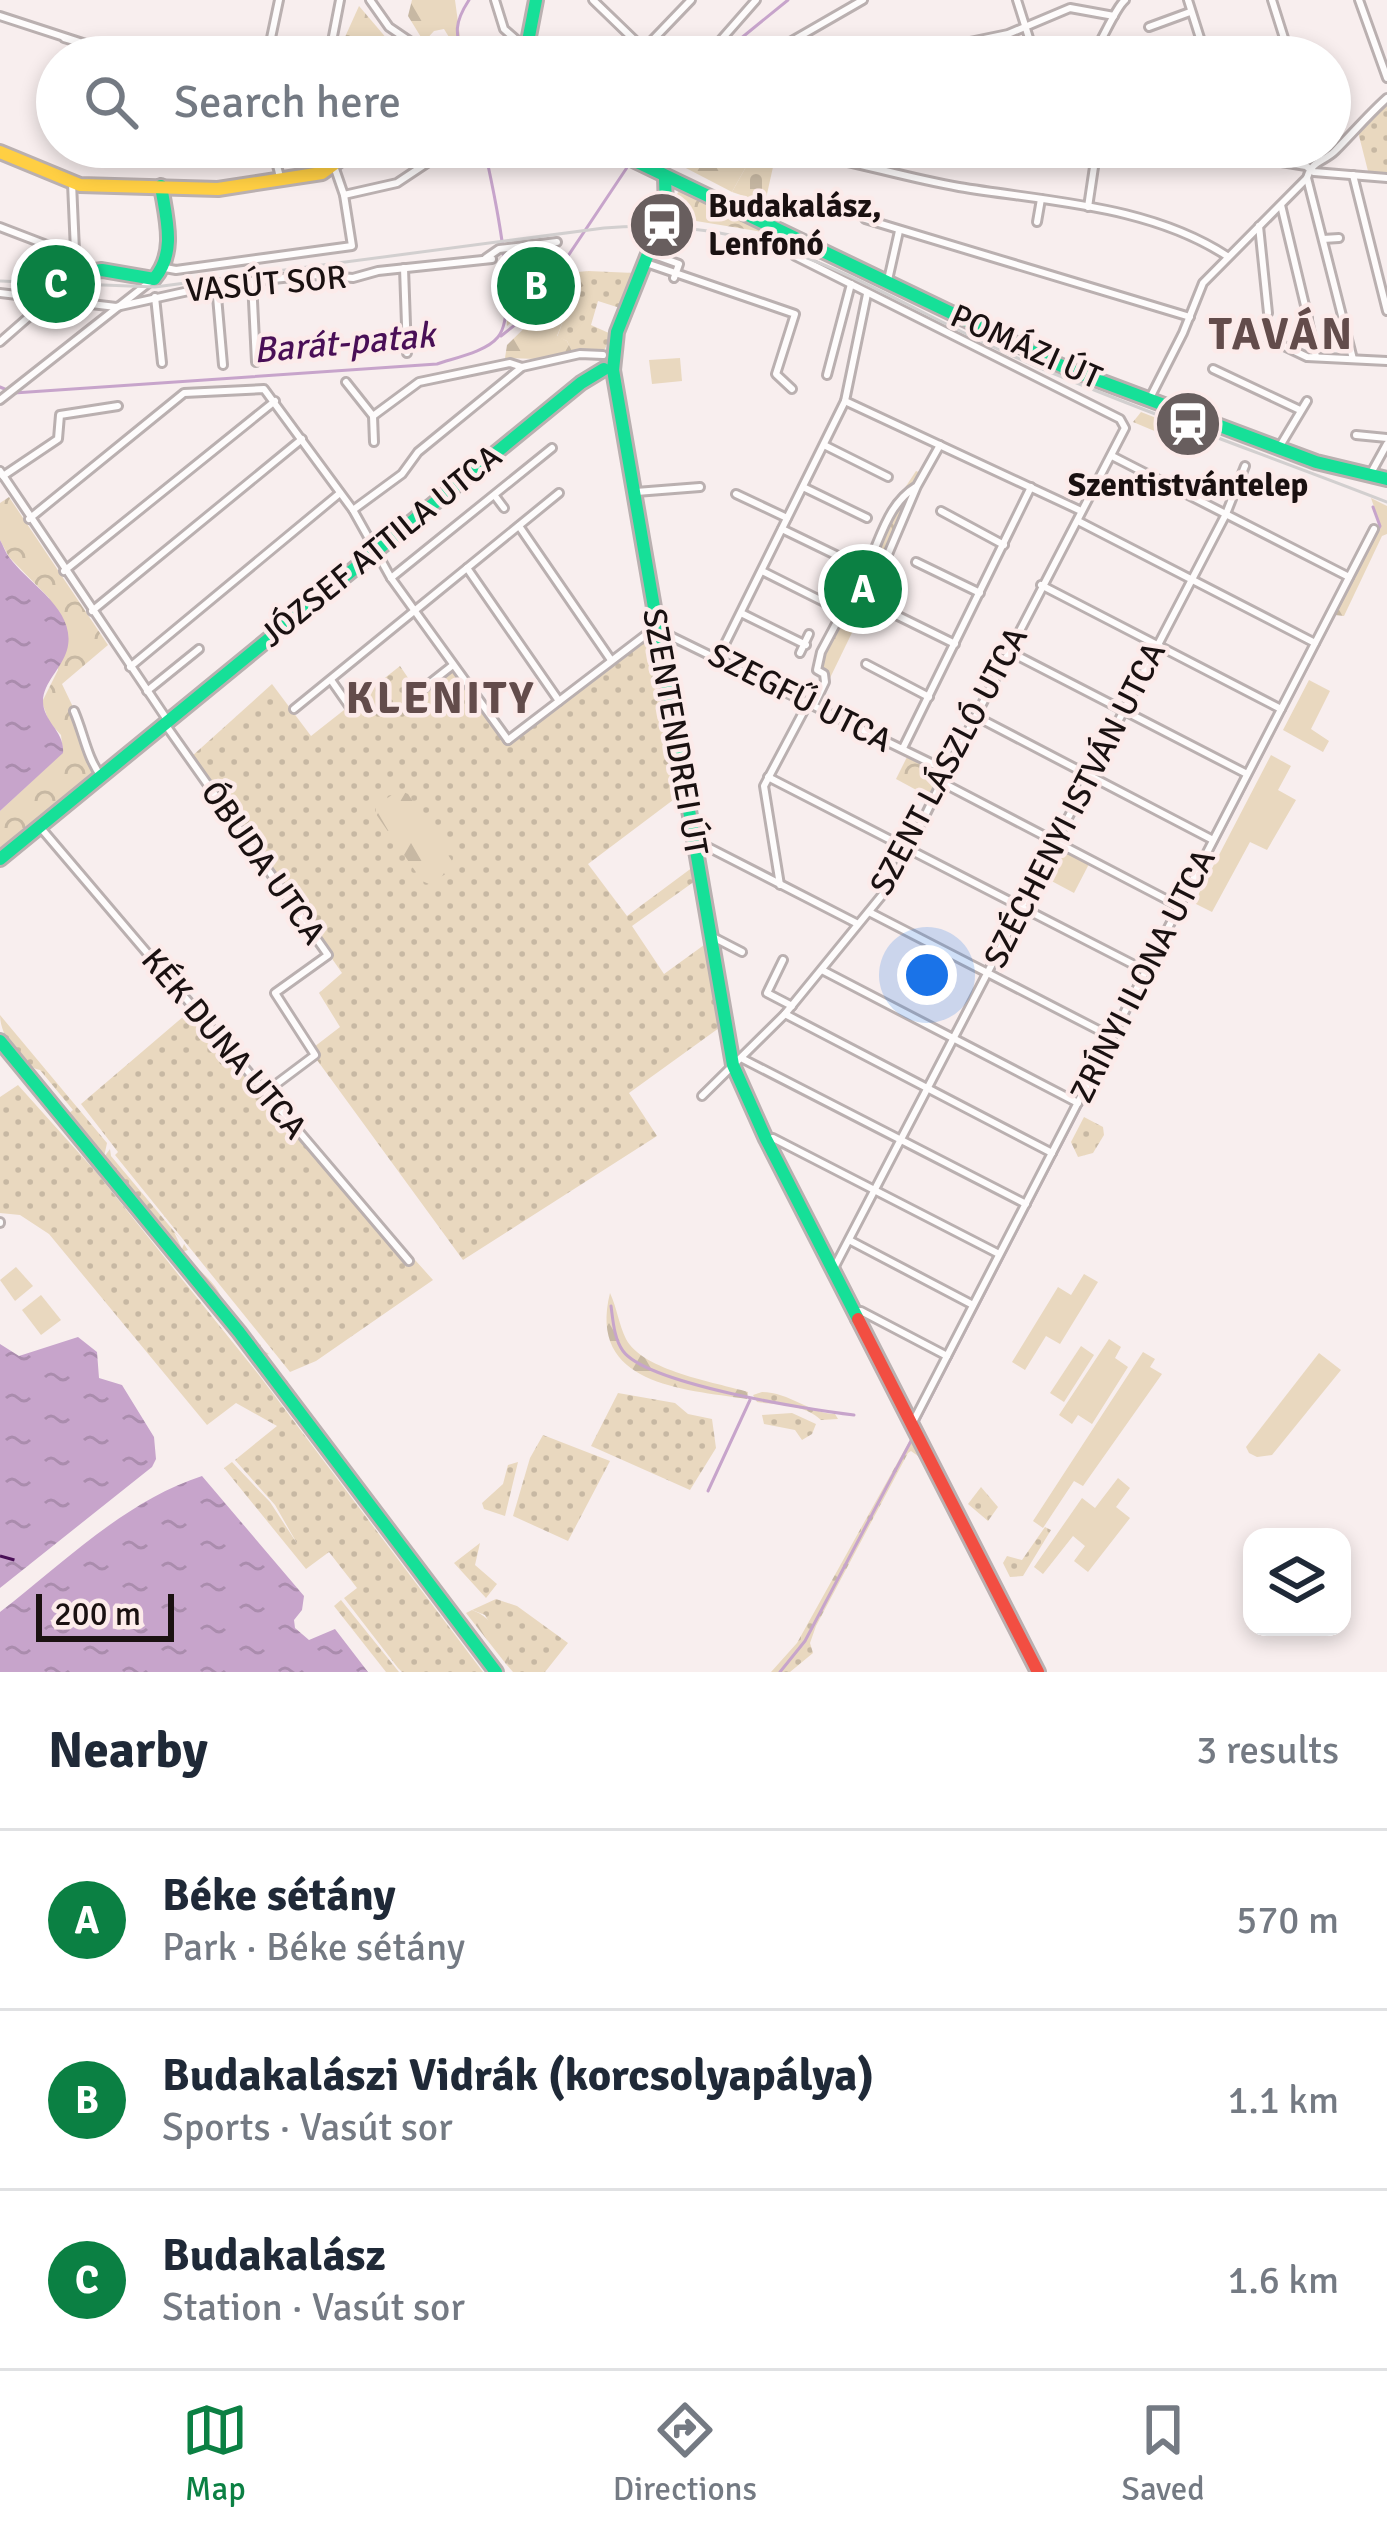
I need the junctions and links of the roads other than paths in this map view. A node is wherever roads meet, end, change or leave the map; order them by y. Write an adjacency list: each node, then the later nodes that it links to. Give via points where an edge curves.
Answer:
1 (279, 0): 22 (street)
2 (340, 0): 23 (street)
3 (370, 0): 24 (street)
4 (495, 0): 25 (street)
5 (536, 0): 26 (main road)
6 (593, 0): 27 (street)
7 (691, 0): 28 (street)
8 (756, 0): 29 (street)
9 (863, 0): 30 (street)
10 (1017, 0): 19 (street)
11 (1125, 0): 18 (street)
12 (1187, 0): 16 (street)
13 (1272, 0): 35 (street)
14 (1359, 0): 36 (street)
15 (1081, 4): 18 (street); 19 (street)
16 (1190, 12): 20 (street); 34 (street)
17 (0, 16): 21 (street)
18 (1114, 16): 33 (street)
19 (1026, 26): 31 (street); 32 (street)
20 (1149, 27)
21 (58, 36)
22 (271, 36)
23 (333, 36)
24 (402, 36)
25 (510, 36)
26 (529, 36)
27 (630, 36)
28 (656, 36)
29 (724, 36)
30 (800, 36)
31 (1001, 36)
32 (1029, 36)
33 (1105, 36)
34 (1199, 36)
35 (1283, 36)
36 (1387, 77)
37 (1387, 98): 38 (street)
38 (1351, 131)
39 (0, 152): 40 (main road)
40 (36, 167)
41 (38, 168): 53 (main road)
42 (277, 168): 52 (street)
43 (420, 168): 56 (street, via 397,183)
44 (648, 168): 54 (main road, POMÁZI ÚT)
45 (889, 168): 57 (street)
46 (1094, 168): 59 (street)
47 (1310, 168): 49 (street); 51 (street)
48 (330, 169): 52 (main road); 56 (street)
49 (1353, 174): 50 (street); 86 (street)
50 (1386, 177)
51 (1306, 178): 58 (street); 65 (street)
52 (280, 181): 55 (main road)
53 (73, 183): 55 (main road); 63 (street, via 75,254)
54 (675, 185): 70 (main road); 76 (main road, POMÁZI ÚT)
55 (169, 191): 71 (main road)
56 (344, 195): 71 (street, VASÚT SOR, via 352,246)
57 (1042, 200): 59 (street); 61 (street)
58 (1281, 205): 62 (street); 92 (street)
59 (1088, 207): 69 (street, via 1155,222)
60 (865, 219): 64 (street)
61 (1037, 222)
62 (1259, 226): 69 (street); 87 (street)
63 (0, 227)
64 (899, 231): 76 (street); 88 (street)
65 (1323, 238): 66 (street); 84 (street)
66 (1339, 238)
67 (557, 242): 72 (street, VASÚT SOR)
68 (794, 256): 77 (street)
69 (1227, 256): 88 (street)
70 (651, 259): 94 (main road); 103 (street, via 675,276 795,314 776,374)
71 (165, 268): 74 (main road)
72 (404, 268): 75 (street, VASÚT SOR); 91 (street)
73 (75, 274): 74 (main road, VASÚT SOR)
74 (154, 279): 85 (street)
75 (252, 281): 78 (street, VASÚT SOR); 96 (street)
76 (887, 283): 106 (main road, POMÁZI ÚT)
77 (851, 284): 80 (street); 101 (street)
78 (216, 285): 81 (street, VASÚT SOR); 98 (street)
79 (0, 292): 83 (street, VASÚT SOR)
80 (867, 294): 108 (street); 120 (street, SZENT LÁSZLÓ UTCA, via 1122,420)
81 (155, 297): 85 (street, VASÚT SOR); 97 (street)
82 (1354, 299): 84 (street)
83 (48, 300): 85 (street, VASÚT SOR); 90 (street)
84 (1339, 303): 93 (street)
85 (116, 307): 104 (street)
86 (1387, 311)
87 (1268, 313)
88 (1190, 317): 106 (street)
89 (1269, 339): 92 (street)
90 (0, 342)
91 (407, 353)
92 (1316, 358): 93 (street)
93 (1353, 358): 95 (street)
94 (604, 361): 99 (street); 130 (main road, SZENTENDREI ÚT); 147 (main road, JÓZSEF ATTILA UTCA)
95 (1387, 361)
96 (256, 362)
97 (163, 363)
98 (223, 364)
99 (522, 367): 111 (street, via 419,382); 136 (street)
100 (1213, 369): 110 (street)
101 (826, 375)
102 (346, 382): 111 (street)
103 (792, 389)
104 (2, 398)
105 (275, 400): 113 (street); 141 (street, via 242,388 187,392); 152 (street)
106 (1149, 400): 119 (main road, POMÁZI ÚT)
107 (1307, 400): 110 (street)
108 (844, 401): 116 (street); 117 (street)
109 (118, 406): 122 (street, via 60,415 56,441)
110 (1300, 410): 119 (street)
111 (373, 416): 115 (street)
112 (1355, 435): 114 (street)
113 (302, 439): 131 (street); 160 (street)
114 (1387, 441): 123 (street)
115 (374, 442)
116 (824, 445): 124 (street); 128 (street)
117 (940, 445): 126 (street); 129 (street)
118 (551, 448): 134 (street)
119 (1279, 449): 123 (main road, POMÁZI ÚT)
120 (1111, 455): 138 (street); 139 (street, SZENT LÁSZLÓ UTCA)
121 (1245, 466): 138 (street, SZÉCHENYI ISTVÁN UTCA)
122 (2, 474): 141 (street)
123 (1370, 476): 125 (main road, POMÁZI ÚT)
124 (888, 477)
125 (1387, 479)
126 (917, 486): 148 (street, via 896,503); 148 (street, via 884,566)
127 (700, 487): 130 (street)
128 (803, 487): 140 (street); 142 (street)
129 (1031, 487): 139 (street); 146 (street)
130 (633, 492): 166 (main road, SZENTENDREI ÚT)
131 (340, 493): 136 (street); 179 (street)
132 (560, 493): 143 (street)
133 (736, 494): 142 (street)
134 (495, 496): 135 (street); 154 (street)
135 (504, 508)
136 (353, 511): 147 (street)
137 (941, 511): 146 (street)
138 (1226, 514): 155 (street); 156 (street, SZÉCHENYI ISTVÁN UTCA)
139 (1079, 515): 156 (street); 157 (street, SZENT LÁSZLÓ UTCA)
140 (867, 518)
141 (29, 519): 152 (street)
142 (788, 519): 144 (street)
143 (519, 526): 151 (street); 176 (street)
144 (782, 529): 149 (street); 153 (street)
145 (1374, 529): 155 (street, ZRÍNYI ILONA UTCA)
146 (1004, 544): 158 (street)
147 (378, 551): 154 (street); 192 (main road, JÓZSEF ATTILA UTCA)
148 (873, 553): 164 (street)
149 (846, 560)
150 (916, 562): 158 (street)
151 (467, 568): 161 (street); 184 (street)
152 (64, 571): 160 (street)
153 (762, 571): 159 (street); 163 (street)
154 (392, 578): 161 (street)
155 (1349, 578): 168 (street, ZRÍNYI ILONA UTCA)
156 (1192, 580): 168 (street); 171 (street, SZÉCHENYI ISTVÁN UTCA)
157 (1041, 585): 171 (street); 173 (street, SZENT LÁSZLÓ UTCA)
158 (980, 593): 169 (street)
159 (826, 603)
160 (92, 611): 179 (street)
161 (415, 612): 178 (street); 180 (street)
162 (890, 612): 169 (street)
163 (741, 613): 170 (street); 175 (street)
164 (842, 614): 165 (street); 185 (street, via 817,664 825,682)
165 (852, 620)
166 (656, 629): 175 (street, SZEGFŰ UTCA); 176 (street); 201 (main road, SZENTENDREI ÚT)
167 (809, 634): 170 (street)
168 (1315, 643): 186 (street, ZRÍNYI ILONA UTCA)
169 (955, 644): 183 (street)
170 (805, 645): 174 (street)
171 (1157, 645): 186 (street); 190 (street, SZÉCHENYI ISTVÁN UTCA)
172 (199, 649): 181 (street)
173 (1007, 651): 190 (street); 191 (street, SZENT LÁSZLÓ UTCA)
174 (800, 653)
175 (718, 657): 185 (street, SZEGFŰ UTCA)
176 (610, 660): 184 (street)
177 (866, 664): 183 (street)
178 (453, 665): 182 (street); 184 (street, via 508,744)
179 (130, 667): 181 (street)
180 (331, 680): 187 (street); 188 (street)
181 (147, 691): 192 (street)
182 (420, 691)
183 (929, 697): 193 (street)
184 (559, 701)
185 (811, 704): 193 (street, SZEGFŰ UTCA); 198 (street)
186 (1281, 709): 195 (street, ZRÍNYI ILONA UTCA)
187 (294, 710)
188 (352, 710)
189 (74, 711): 196 (street)
190 (1124, 712): 195 (street); 197 (street, SZÉCHENYI ISTVÁN UTCA)
191 (976, 716): 194 (street, SZENT LÁSZLÓ UTCA); 197 (street)
192 (172, 718): 196 (main road, JÓZSEF ATTILA UTCA); 225 (street, ÓBUDA UTCA, via 328,955 275,993 315,1055)
193 (903, 749): 194 (street, SZEGFŰ UTCA)
194 (943, 769): 199 (street, SZENT LÁSZLÓ UTCA)
195 (1247, 774): 202 (street, ZRÍNYI ILONA UTCA)
196 (101, 776): 200 (main road, JÓZSEF ATTILA UTCA)
197 (1091, 776): 202 (street); 203 (street, SZÉCHENYI ISTVÁN UTCA)
198 (768, 777): 204 (street); 206 (street, via 763,795)
199 (941, 782): 203 (street); 204 (street, SZENT LÁSZLÓ UTCA)
200 (40, 827): 205 (main road, JÓZSEF ATTILA UTCA); 225 (street, KÉK DUNA UTCA)
201 (694, 840): 206 (street); 211 (main road, SZENTENDREI ÚT)
202 (1213, 840): 207 (street, ZRÍNYI ILONA UTCA)
203 (1056, 842): 207 (street); 208 (street, SZÉCHENYI ISTVÁN UTCA)
204 (909, 850): 208 (street); 209 (street, SZENT LÁSZLÓ UTCA)
205 (0, 859)
206 (780, 886): 210 (street)
207 (1179, 906): 215 (street, ZRÍNYI ILONA UTCA)
208 (1023, 908): 215 (street); 216 (street, SZÉCHENYI ISTVÁN UTCA)
209 (868, 912): 210 (street, SZENT LÁSZLÓ UTCA); 216 (street)
210 (858, 924): 214 (street, SZENT LÁSZLÓ UTCA)
211 (711, 936): 212 (street); 223 (main road, SZENTENDREI ÚT)
212 (742, 952)
213 (783, 960): 217 (street, via 767,993)
214 (822, 970): 217 (street, SZENT LÁSZLÓ UTCA); 221 (street)
215 (1146, 971): 219 (street, ZRÍNYI ILONA UTCA)
216 (988, 973): 219 (street); 221 (street, SZÉCHENYI ISTVÁN UTCA)
217 (792, 1006): 218 (street, SZENT LÁSZLÓ UTCA)
218 (785, 1014): 223 (street, SZENT LÁSZLÓ UTCA); 224 (street)
219 (1112, 1036): 227 (street, ZRÍNYI ILONA UTCA)
220 (0, 1037): 222 (main road)
221 (955, 1038): 224 (street, SZÉCHENYI ISTVÁN UTCA); 227 (street)
222 (7, 1058): 241 (main road, via 226,1315)
223 (738, 1062): 226 (street, SZENT LÁSZLÓ UTCA); 228 (main road, SZENTENDREI ÚT); 229 (street)
224 (929, 1089): 229 (street, SZÉCHENYI ISTVÁN UTCA); 230 (street)
225 (266, 1092): 235 (street, KÉK DUNA UTCA)
226 (702, 1096)
227 (1078, 1103): 230 (street, ZRÍNYI ILONA UTCA)
228 (766, 1139): 231 (street); 236 (main road, SZENTENDREI ÚT)
229 (904, 1139): 231 (street, SZÉCHENYI ISTVÁN UTCA); 232 (street)
230 (1052, 1153): 232 (street, ZRÍNYI ILONA UTCA)
231 (877, 1191): 233 (street, SZÉCHENYI ISTVÁN UTCA); 234 (street)
232 (1026, 1204): 234 (street, ZRÍNYI ILONA UTCA)
233 (851, 1241): 236 (street, SZÉCHENYI ISTVÁN UTCA); 237 (street)
234 (999, 1254): 237 (street, ZRÍNYI ILONA UTCA)
235 (409, 1261)
236 (833, 1269): 238 (main road, SZENTENDREI ÚT)
237 (973, 1305): 239 (street, ZRÍNYI ILONA UTCA)
238 (855, 1312): 239 (street); 240 (main road, SZENTENDREI ÚT)
239 (947, 1356): 240 (street, ZRÍNYI ILONA UTCA)
240 (914, 1427): 242 (main road, SZENTENDREI ÚT)
241 (492, 1672)
242 (1038, 1672)

